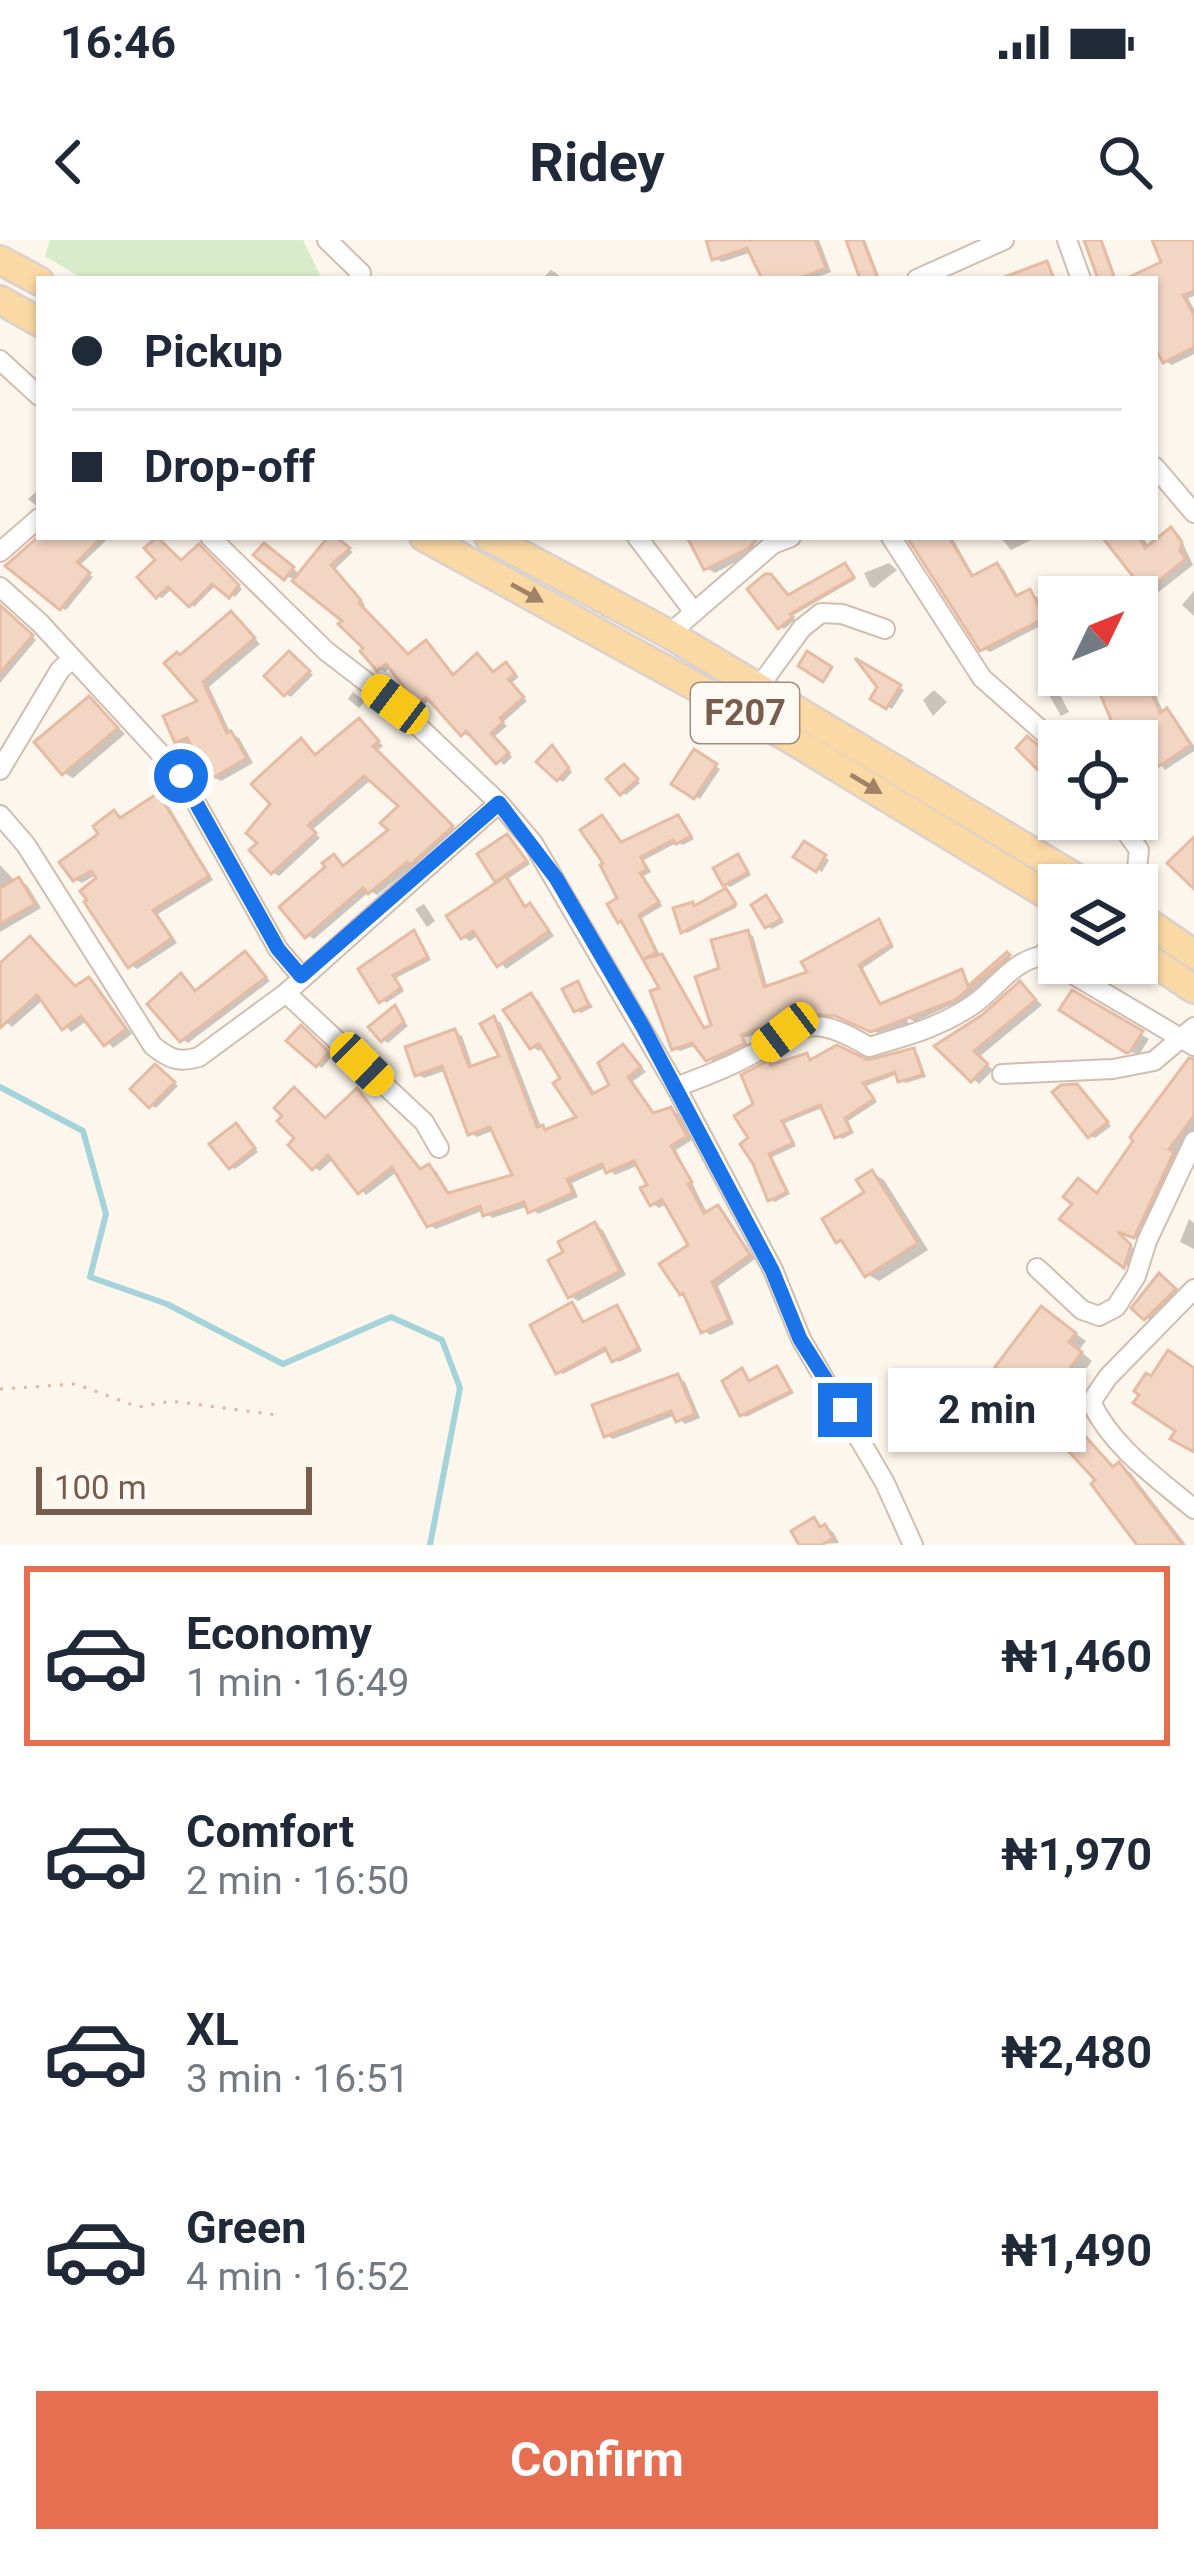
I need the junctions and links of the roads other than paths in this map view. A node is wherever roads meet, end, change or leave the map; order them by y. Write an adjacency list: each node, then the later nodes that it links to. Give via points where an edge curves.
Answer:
1 (327, 240): 5 (street)
2 (1004, 240): 6 (street)
3 (1067, 240): 7 (street)
4 (0, 260): 8 (main road)
5 (360, 276)
6 (924, 276)
7 (1081, 276)
8 (36, 279)
9 (0, 300): 10 (main road)
10 (36, 320)
11 (0, 360): 12 (street)
12 (36, 393)
13 (1158, 471): 14 (street)
14 (1194, 513)
15 (36, 521): 22 (street)
16 (213, 540): 31 (street)
17 (429, 540): 34 (main road, F207, one-way to 34, via 789,738)
18 (639, 540): 24 (street)
19 (783, 540): 24 (street)
20 (893, 540): 29 (street, via 982,678)
21 (506, 541): 26 (main road, F207)
22 (0, 552)
23 (0, 587): 27 (street)
24 (694, 612): 26 (street)
25 (885, 628): 28 (street, via 820,613)
26 (668, 634): 28 (main road, F207)
27 (72, 659): 30 (street); 39 (street, via 181,776)
28 (758, 688): 33 (main road, F207)
29 (1038, 727)
30 (0, 770)
31 (499, 803): 39 (street); 45 (street, via 556,878)
32 (0, 815): 42 (street, via 169,1059 199,1057)
33 (1053, 864)
34 (1038, 889)
35 (1158, 929): 36 (main road)
36 (1194, 954)
37 (1038, 957): 45 (street, via 932,1029 868,1047 814,1025)
38 (1158, 965): 41 (main road)
39 (301, 976): 42 (street)
40 (1094, 984): 43 (street)
41 (1194, 989)
42 (286, 993): 47 (street, via 424,1123)
43 (1190, 1036): 44 (street, via 1154,1061)
44 (1002, 1073)
45 (676, 1087): 51 (street, via 800,1339)
46 (1194, 1141): 48 (street, via 1116,1307 1100,1316 1082,1310)
47 (439, 1148)
48 (1037, 1268)
49 (1194, 1289): 50 (street, via 1091,1402 1112,1436)
50 (1194, 1509)
51 (914, 1545)

